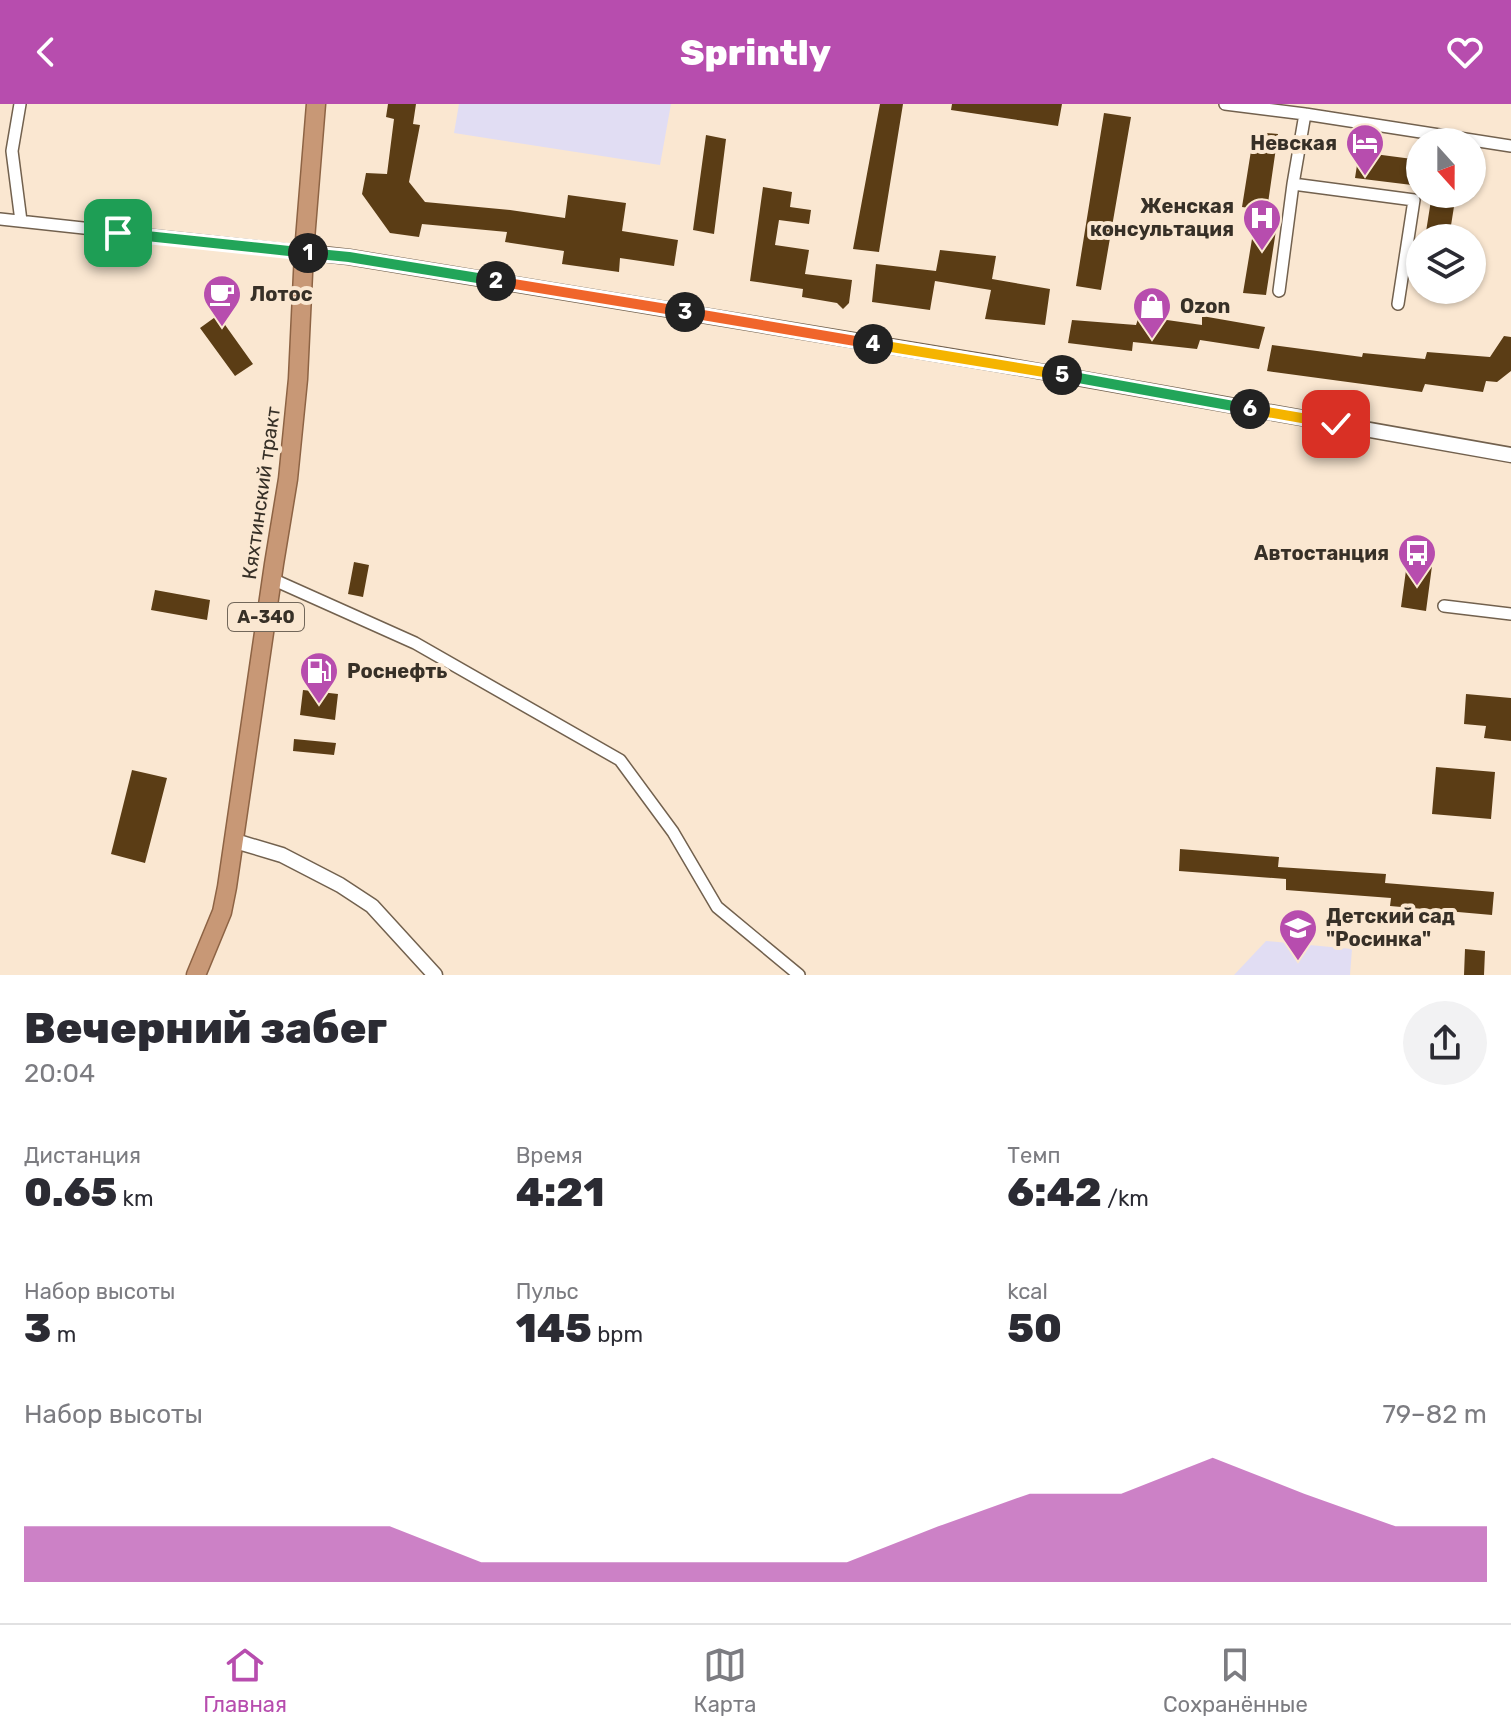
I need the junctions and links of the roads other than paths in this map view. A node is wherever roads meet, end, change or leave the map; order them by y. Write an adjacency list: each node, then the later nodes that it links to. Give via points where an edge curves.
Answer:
1 (20, 104): 8 (street, via 12,151)
2 (316, 104): 9 (highway, Кяхтинский тракт / А-340)
3 (1225, 104): 4 (street)
4 (1305, 114): 5 (street); 6 (street)
5 (1511, 146)
6 (1293, 184): 10 (street); 11 (street, via 1414,200)
7 (0, 219): 8 (street)
8 (21, 221): 9 (street)
9 (304, 252): 12 (street, via 983,362); 13 (highway, Кяхтинский тракт / А-340, via 298,379)
10 (1279, 291)
11 (1398, 304)
12 (1511, 455)
13 (272, 579): 16 (highway, Кяхтинский тракт / А-340); 19 (street, via 415,643 620,760 673,832 717,907)
14 (1444, 606): 15 (street)
15 (1511, 614)
16 (235, 841): 17 (highway, Кяхтинский тракт / А-340, via 222,912); 18 (street, via 282,855 372,906)
17 (196, 975)
18 (435, 975)
19 (799, 975)

